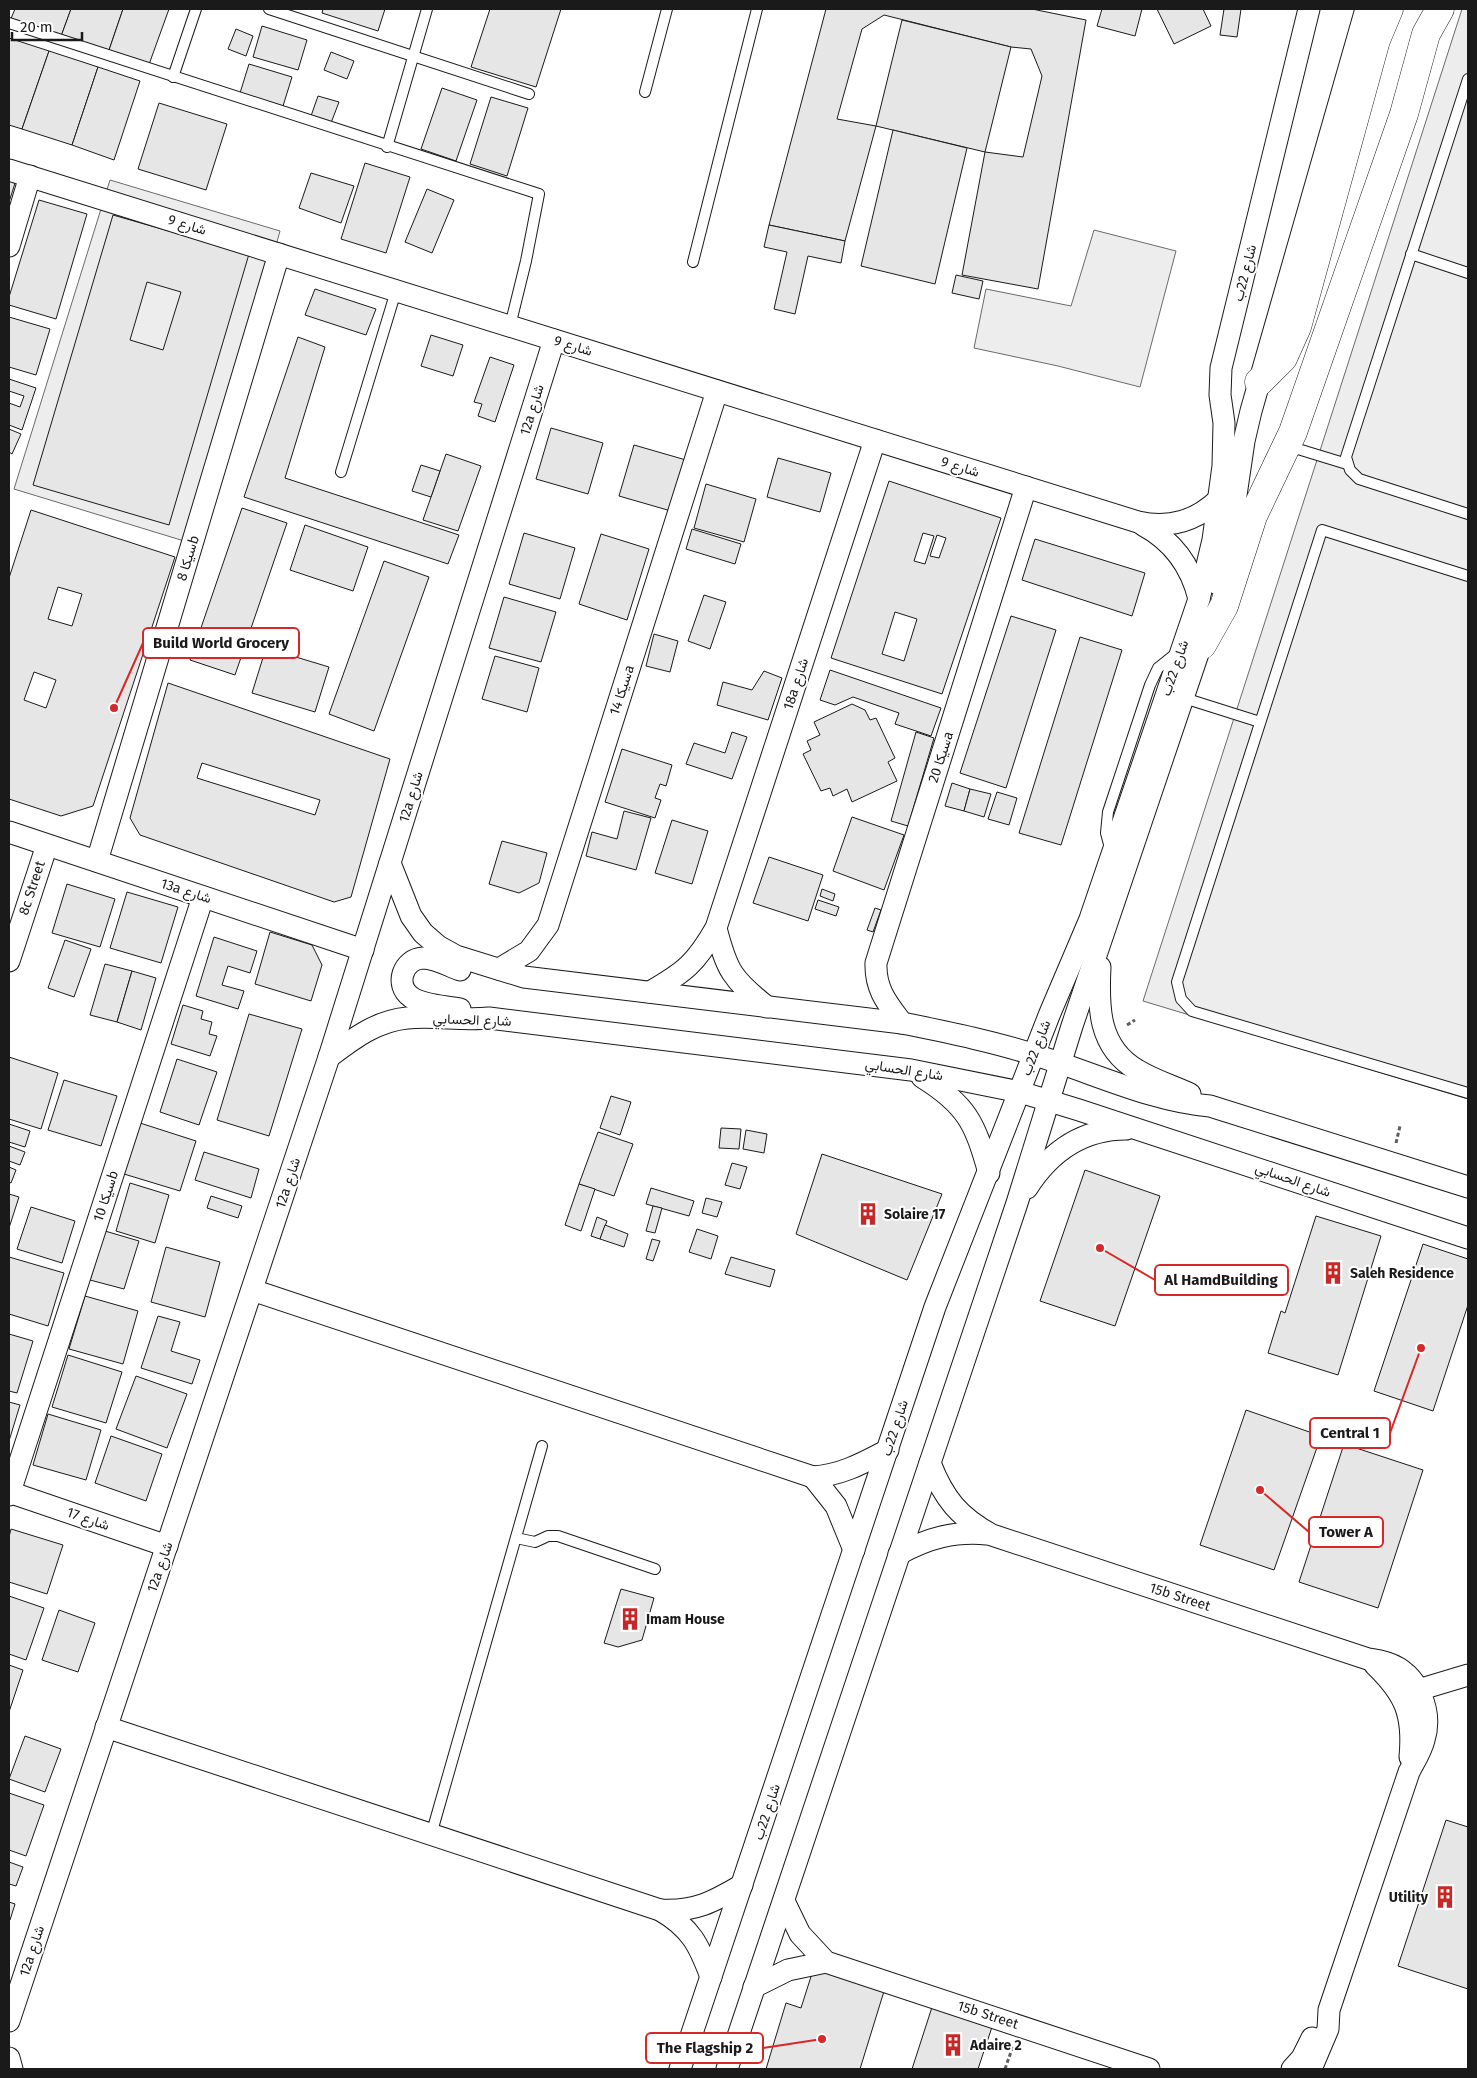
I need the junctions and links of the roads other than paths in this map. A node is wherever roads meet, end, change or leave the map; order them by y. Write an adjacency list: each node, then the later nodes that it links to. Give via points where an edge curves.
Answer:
1 (196, 9): 12 (lane)
2 (268, 9): 11 (lane)
3 (428, 9): 11 (lane)
4 (667, 9): 14 (lane)
5 (757, 9): 22 (lane)
6 (1309, 9): 34 (street, شارع 22ب, via 1221,368 1224,437)
7 (1366, 9): 27 (street, شارع 22ب)
8 (1389, 9): 27 (main road, via 1376,40 1297,328 1282,358)
9 (1440, 9): 30 (main road, via 1426,34 1404,114)
10 (9, 23): 12 (lane)
11 (413, 56): 15 (lane); 16 (lane)
12 (173, 77): 16 (lane)
13 (1468, 79): 21 (lane)
14 (645, 92)
15 (528, 94)
16 (386, 147): 25 (lane, via 539,194)
17 (9, 170): 18 (street, شارع 9)
18 (30, 176): 19 (street); 20 (street, شارع 9)
19 (9, 246)
20 (279, 254): 24 (street, شارع 9); 44 (street, سيكا 8b)
21 (1411, 254): 23 (lane); 31 (lane, via 1347,450)
22 (694, 262)
23 (1468, 272)
24 (396, 291): 25 (street, شارع 9); 32 (lane)
25 (510, 326): 26 (street, شارع 9)
26 (554, 340): 28 (street, شارع 9); 45 (street, 12a شارع)
27 (1259, 382): 39 (street, شارع 22ب, via 1244,441 1230,536)
28 (717, 391): 29 (street, شارع 9); 51 (street, سيكا 14a, via 548,925 537,944)
29 (875, 440): 33 (street, شارع 9); 47 (street, 18a شارع)
30 (1287, 446): 31 (lane); 39 (main road, via 1253,516 1224,606)
31 (1347, 464): 35 (lane, via 1359,479)
32 (341, 472)
33 (1026, 487): 36 (street, شارع 9); 56 (street, سيكا 20a, via 876,964 875,975 882,996)
34 (1219, 499): 36 (street, شارع 9, via 1200,515 1176,524); 38 (street, شارع 22ب)
35 (1468, 514)
36 (1138, 522): 38 (street, شارع 9, via 1153,530 1178,553 1188,567)
37 (1468, 576): 41 (lane, via 1322,530)
38 (1199, 600): 39 (street, شارع 22ب)
39 (1192, 648): 40 (street, شارع 22ب); 57 (street, شارع 22ب, via 1078,950)
40 (1184, 698): 41 (lane); 48 (street, شارع 22ب)
41 (1260, 722): 62 (lane, via 1179,974 1181,999 1192,1011)
42 (9, 832): 43 (street, 13a شارع)
43 (47, 845): 44 (street, 13a شارع); 50 (street, 8c Street)
44 (97, 861): 46 (street, 13a شارع)
45 (390, 863): 49 (street, 12a شارع); 51 (street, via 402,898 423,933 456,956)
46 (203, 897): 49 (street, 13a شارع); 75 (street, سيكا 10b)
47 (716, 928): 53 (street, 18a شارع, via 686,971); 54 (street, via 732,974 741,986)
48 (1101, 941): 59 (street, شارع 22ب); 64 (street, via 1098,1001 1099,1016 1107,1038 1124,1060 1137,1070)
49 (363, 950): 58 (street, 12a شارع)
50 (9, 961)
51 (499, 969): 52 (street)
52 (524, 977): 53 (street); 55 (street, via 476,976 426,958 408,964 402,982 405,992 412,998)
53 (650, 992): 54 (street)
54 (767, 1007): 56 (street)
55 (489, 1018): 58 (street, شارع الحسابي, via 393,1020 366,1031); 60 (street, شارع الحسابي)
56 (902, 1023): 57 (street)
57 (1034, 1054): 59 (street); 61 (street, شارع 22ب)
58 (329, 1057): 70 (street, 12a شارع)
59 (1060, 1064): 63 (street, شارع 22ب); 64 (street, via 1178,1102)
60 (911, 1070): 61 (street, شارع الحسابي); 66 (street, via 942,1090 968,1116 979,1137)
61 (1020, 1092): 63 (street, شارع الحسابي); 66 (street, شارع 22ب)
62 (1468, 1093)
63 (1048, 1101): 65 (street, شارع الحسابي); 68 (street, شارع 22ب)
64 (1210, 1106): 67 (street)
65 (1142, 1129): 68 (street, via 1107,1129 1083,1136 1062,1148 1045,1163); 69 (street, شارع الحسابي)
66 (989, 1173): 72 (street, شارع 22ب, via 936,1307)
67 (1468, 1186)
68 (1017, 1203): 73 (street, شارع 22ب)
69 (1468, 1238)
70 (252, 1290): 74 (street); 78 (street, 12a شارع)
71 (542, 1446): 77 (lane)
72 (888, 1450): 74 (street, via 850,1470 832,1476); 79 (street, شارع 22ب)
73 (930, 1464): 76 (street, 15b Street, via 939,1486 953,1506 971,1523); 80 (street, شارع 22ب)
74 (813, 1477): 79 (street, via 836,1506)
75 (9, 1493): 78 (street, شارع 17)
76 (992, 1535): 80 (street, 15b Street, via 968,1532 944,1535); 82 (street, 15b Street)
77 (516, 1538): 81 (lane, via 535,1542 548,1536 558,1536); 87 (lane)
78 (167, 1546): 85 (street, 12a شارع)
79 (854, 1550): 88 (street, شارع 22ب)
80 (899, 1554): 89 (street, شارع 22ب)
81 (655, 1569)
82 (1368, 1659): 84 (street, 15b Street, via 1397,1668); 86 (street, 15b Street, via 1393,1682 1406,1704 1412,1727)
83 (1468, 1675): 84 (street)
84 (1418, 1690): 86 (street, 15b Street, via 1426,1710 1427,1730)
85 (106, 1728): 87 (street); 95 (street, 12a شارع)
86 (1409, 1772): 94 (street, 15b Street)
87 (431, 1834): 90 (street)
88 (742, 1885): 90 (street, via 702,1907); 92 (street, شارع 22ب)
89 (784, 1901): 91 (street, 15b Street, via 800,1934); 93 (street, شارع 22ب)
90 (660, 1910): 92 (street, via 691,1934)
91 (826, 1962): 93 (street, via 788,1970); 100 (street, 15b Street)
92 (711, 1977): 98 (street, شارع 22ب)
93 (754, 1987): 99 (street, شارع 22ب)
94 (1329, 2010): 101 (street, 15b Street, via 1302,2058); 102 (street, 15b Street, via 1328,2029)
95 (9, 2021)
96 (9, 2058): 97 (street)
97 (12, 2069)
98 (680, 2069)
99 (728, 2069)
100 (1149, 2069)
101 (1292, 2069)
102 (1311, 2069)

